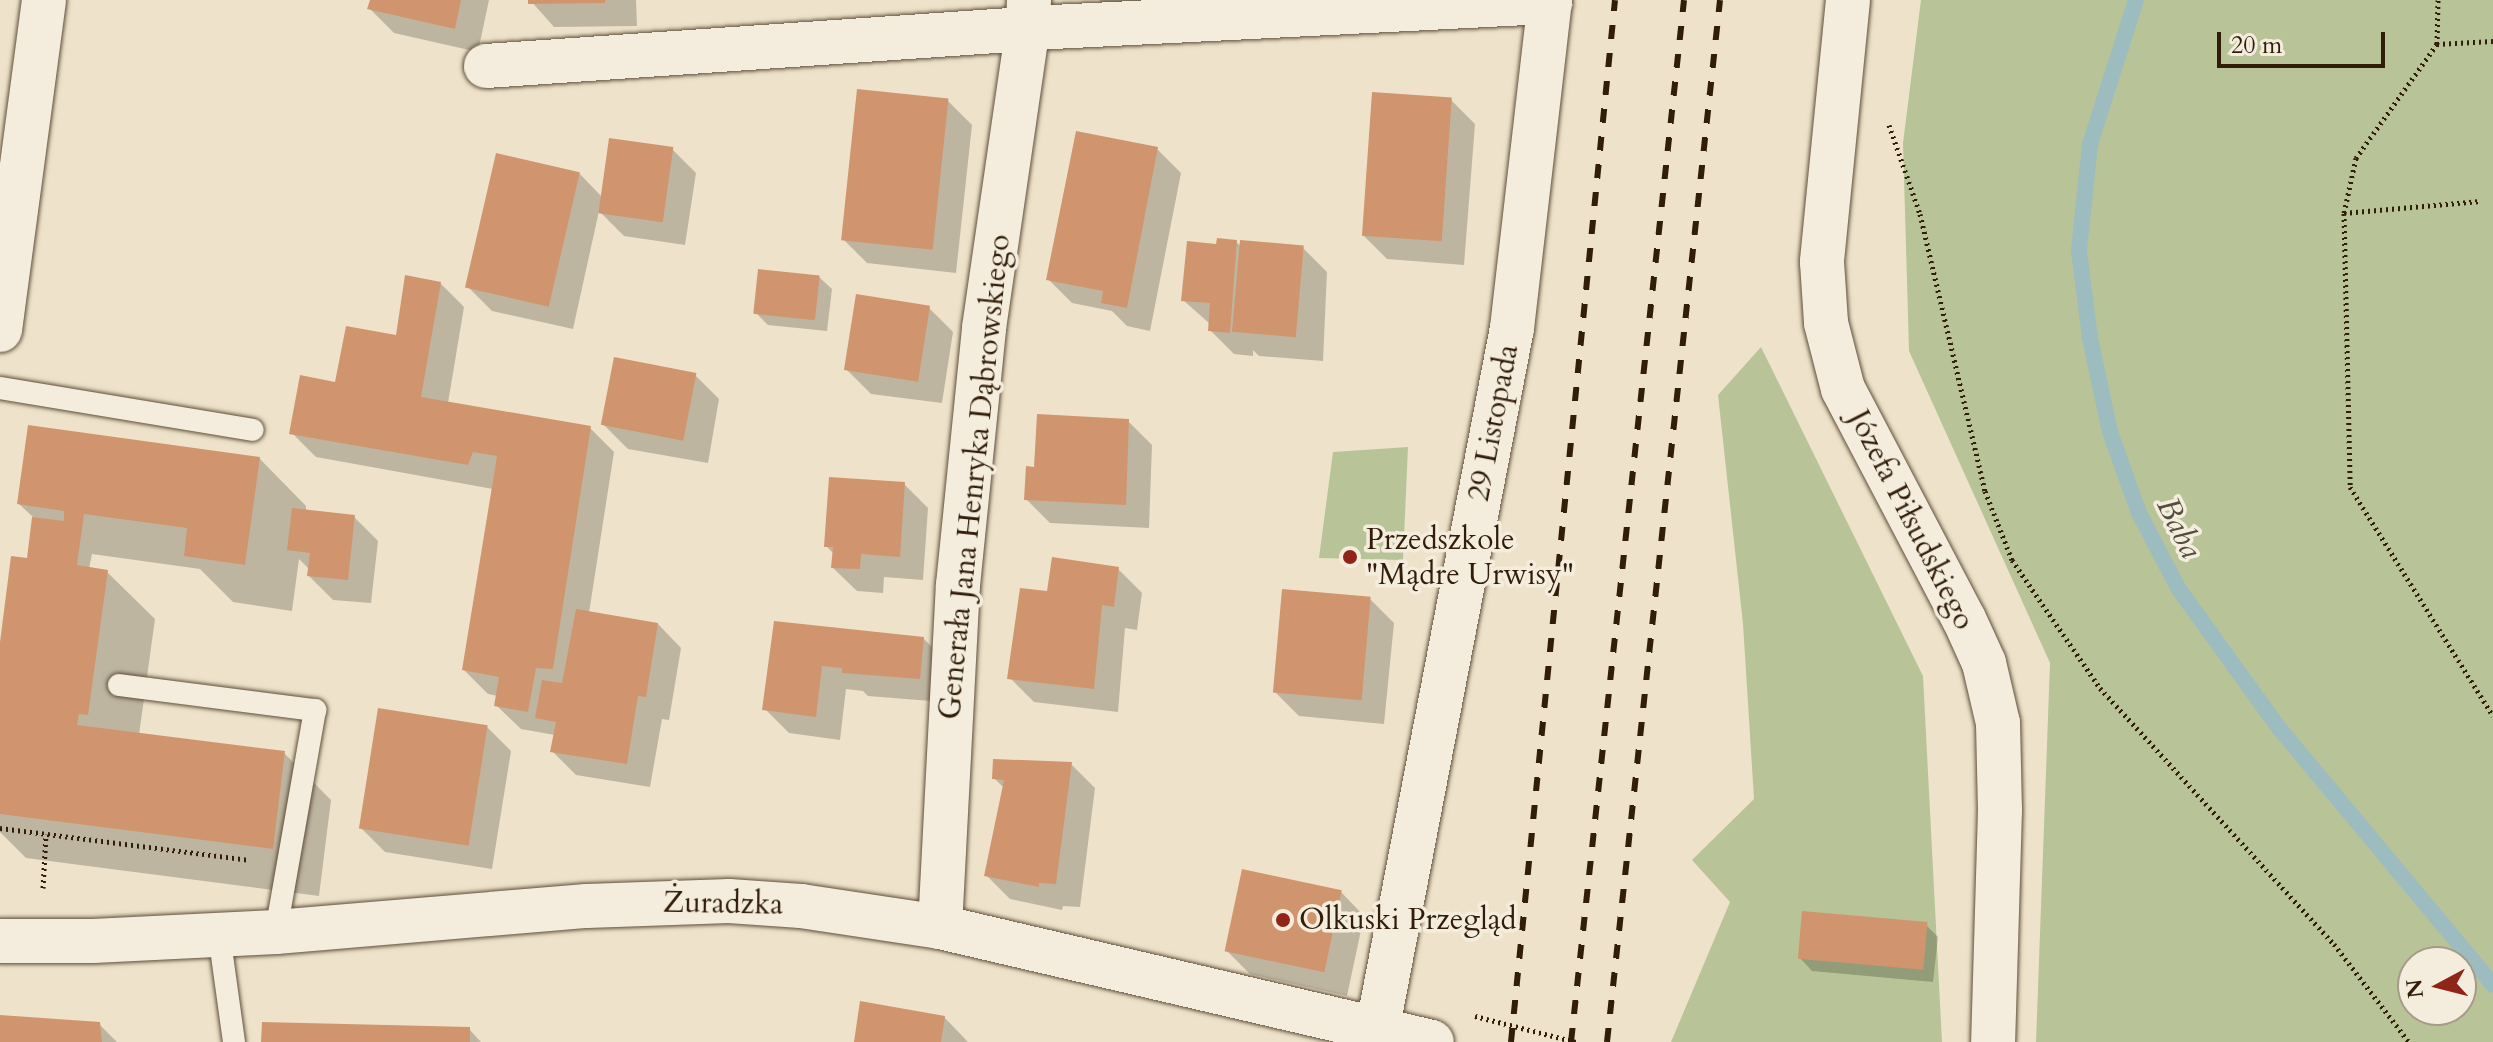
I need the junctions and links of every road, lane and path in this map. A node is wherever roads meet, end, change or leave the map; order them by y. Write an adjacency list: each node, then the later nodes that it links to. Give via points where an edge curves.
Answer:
1 (44, 0): 12 (street)
2 (1848, 0): 26 (street, Józefa Piłsudskiego, via 1822,262 1826,323 1843,389 1979,652 1998,723)
3 (2438, 0): 7 (path)
4 (1550, 1): 5 (street); 23 (street, 29 Listopada, via 1512,328)
5 (1029, 14): 8 (street); 19 (street, Generała Jana Henryka Dąbrowskiego, via 984,328 958,585)
6 (2493, 41): 7 (path)
7 (2437, 44): 11 (path, via 2356,158)
8 (486, 66)
9 (1884, 117): 27 (path, via 1893,129 1920,214 1985,491 2012,560 2100,688 2334,944)
10 (2480, 201): 11 (path)
11 (2344, 213): 16 (path, via 2350,487)
12 (0, 330)
13 (0, 388): 14 (lane)
14 (253, 430)
15 (119, 685): 18 (lane, via 315,710)
16 (2493, 716)
17 (0, 828): 18 (path)
18 (288, 865): 20 (lane)
19 (940, 927): 20 (street, Żuradzka, via 729,901 587,906); 23 (street, Żuradzka)
20 (276, 932): 21 (street, Żuradzka)
21 (219, 934): 22 (street, Żuradzka); 24 (lane)
22 (0, 941)
23 (1377, 1031): 25 (street, Żuradzka)
24 (234, 1042)
25 (1432, 1042)
26 (1993, 1042)
27 (2409, 1042)

